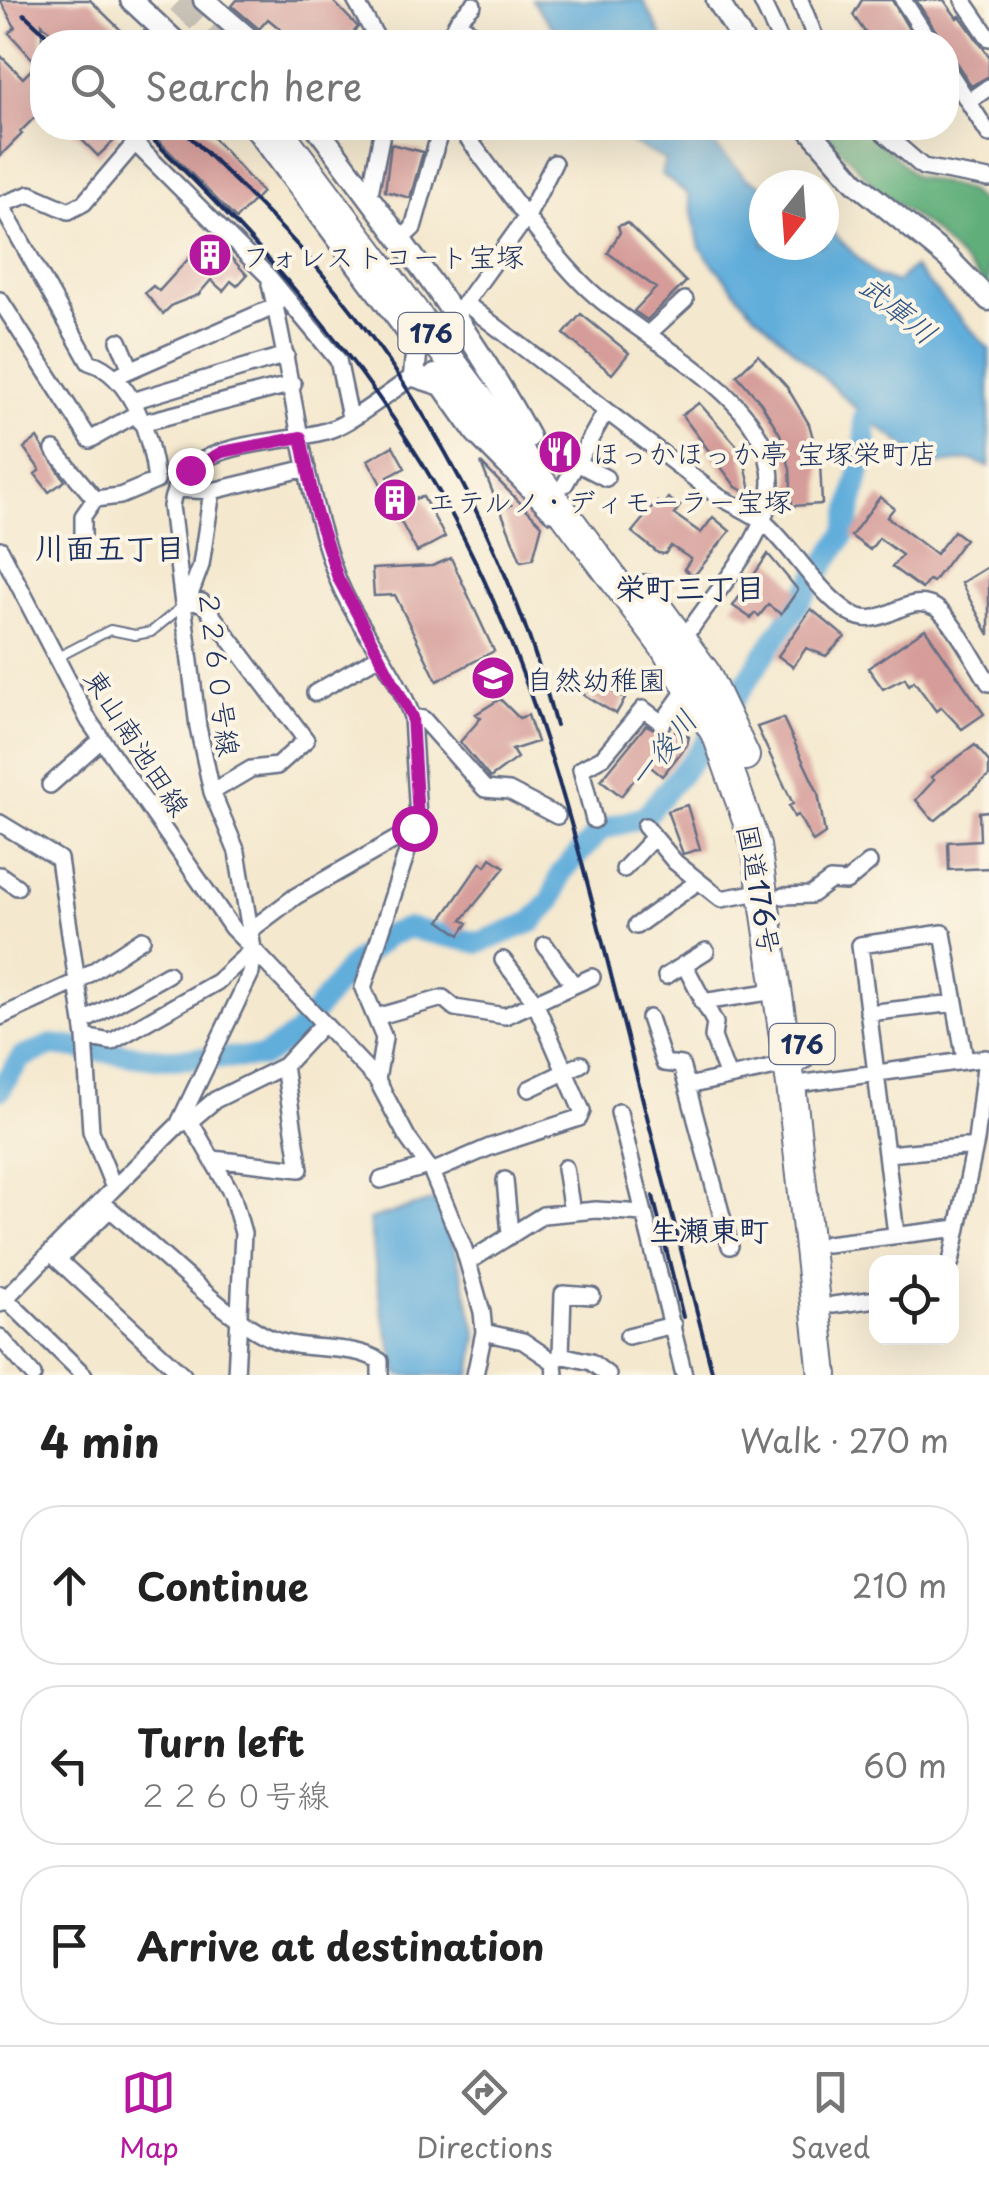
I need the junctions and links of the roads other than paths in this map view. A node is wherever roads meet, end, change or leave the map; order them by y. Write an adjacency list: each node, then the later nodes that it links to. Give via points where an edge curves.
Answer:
1 (131, 0): 11 (street)
2 (204, 0): 12 (street)
3 (354, 0): 13 (street)
4 (716, 0): 16 (street)
5 (760, 0): 17 (street)
6 (800, 0): 18 (street)
7 (903, 0): 19 (street)
8 (964, 0): 20 (street)
9 (473, 5): 10 (street)
10 (458, 20): 14 (street); 15 (street)
11 (163, 30)
12 (234, 30)
13 (374, 30)
14 (453, 30)
15 (468, 30)
16 (736, 30)
17 (776, 30)
18 (813, 30)
19 (922, 30)
20 (989, 38)
21 (959, 85): 23 (street)
22 (989, 88): 23 (street)
23 (970, 101): 24 (street)
24 (989, 134)
25 (133, 140): 35 (lane)
26 (264, 140): 51 (street, via 418,345)
27 (286, 140): 70 (highway, 国道176号 / 176)
28 (307, 140): 59 (highway, 国道176号 / 176)
29 (325, 140): 38 (street)
30 (381, 140): 38 (street)
31 (438, 140): 41 (street, via 413,228)
32 (469, 140): 40 (street)
33 (818, 140): 45 (street, via 855,182)
34 (892, 140): 37 (street, via 923,168)
35 (135, 143): 39 (street, via 84,203 69,211 30,194); 42 (street)
36 (554, 163): 40 (street)
37 (989, 179)
38 (369, 198): 41 (street)
39 (1, 206): 53 (street, via 89,362)
40 (528, 215): 47 (street); 48 (street, via 582,284)
41 (400, 240): 47 (street)
42 (269, 277): 46 (street); 57 (street, via 338,360)
43 (0, 300): 56 (street, via 90,440)
44 (685, 300): 48 (street)
45 (989, 300)
46 (276, 306): 50 (street); 52 (street)
47 (461, 309): 55 (street); 59 (street)
48 (648, 334): 68 (street, via 678,353 753,427 771,481)
49 (119, 341): 52 (street)
50 (286, 355): 54 (street); 56 (street)
51 (417, 365): 57 (street); 70 (street, via 442,384 526,487)
52 (130, 367): 53 (street)
53 (114, 376): 56 (street)
54 (292, 384): 56 (street); 58 (street)
55 (606, 411): 62 (street); 68 (street, via 719,497)
56 (136, 413): 64 (street, via 152,445)
57 (350, 417): 58 (street)
58 (301, 437): 61 (street); 65 (street, via 222,452 201,461)
59 (529, 437): 62 (highway, 国道176号 / 176)
60 (54, 450): 67 (street)
61 (307, 468): 66 (street); 75 (street, via 338,578)
62 (571, 473): 63 (street); 74 (highway, 国道176号 / 176)
63 (606, 478)
64 (156, 481): 65 (street); 67 (street)
65 (178, 485): 66 (street); 73 (street, ２２６０号線, via 171,506)
66 (212, 491): 73 (street, via 201,564)
67 (95, 499): 69 (street, via 83,516)
68 (763, 521): 74 (street, via 692,626); 77 (street, via 846,610 864,620 924,603 940,610)
69 (83, 534)
70 (585, 538): 74 (highway, 国道176号 / 176)
71 (0, 549): 72 (street, 東山南池田線)
72 (5, 570): 76 (street, 東山南池田線)
73 (186, 603): 76 (lane, via 151,632 110,630); 84 (street, ２２６０号線, via 198,727); 84 (street, via 202,602 306,740 277,766 251,769)
74 (673, 642): 78 (highway, 国道176号 / 176); 81 (highway, 国道176号 / 176)
75 (381, 655): 79 (street); 80 (street)
76 (56, 658): 82 (street, 東山南池田線)
77 (989, 683)
78 (689, 685): 81 (highway, 国道176号 / 176); 86 (street, via 662,723 644,710 603,757 581,770)
79 (315, 693)
80 (412, 717): 85 (street, via 423,719 485,789 509,791); 88 (street)
81 (720, 720): 94 (highway, 国道176号 / 176)
82 (102, 740): 83 (street); 99 (street, 東山南池田線, via 232,928)
83 (50, 785)
84 (212, 792): 96 (street, ２２６０号線, via 234,840)
85 (557, 816)
86 (594, 820)
87 (0, 823): 106 (street, via 59,859)
88 (414, 828): 96 (street); 114 (street, via 364,988)
89 (869, 863): 94 (street, via 846,882 830,881 812,895)
90 (624, 869): 92 (street, via 649,832)
91 (0, 875): 93 (street)
92 (696, 882): 94 (street, via 730,901); 95 (street)
93 (17, 888)
94 (774, 894): 108 (highway, 国道176号 / 176); 122 (highway, 国道176号 / 176)
95 (636, 926)
96 (252, 929): 99 (street, ２２６０号線)
97 (142, 939): 106 (street)
98 (545, 945): 107 (street)
99 (254, 949): 115 (street); 117 (street, via 233,971 127,1034 111,1042); 129 (street, via 252,973)
100 (706, 951): 102 (street)
101 (504, 960): 109 (street)
102 (684, 964): 104 (street); 110 (street)
103 (168, 974): 117 (street)
104 (666, 976)
105 (592, 977): 107 (street)
106 (78, 982): 113 (street); 117 (street)
107 (572, 984): 109 (street)
108 (776, 991): 110 (street); 122 (highway, 国道176号 / 176)
109 (534, 1000): 114 (street, via 505,1016 455,1008 443,998); 121 (street)
110 (702, 1002): 124 (street)
111 (955, 1003): 112 (street); 112 (street, via 942,933 860,945); 118 (street)
112 (868, 1013): 123 (street)
113 (0, 1017)
114 (376, 1017): 125 (street, via 384,1038)
115 (317, 1018): 120 (street); 125 (street)
116 (649, 1018): 126 (street, via 658,1055 664,1063 682,1065)
117 (84, 1038): 137 (street, via 90,1131)
118 (965, 1060): 123 (street); 130 (street, via 986,1058)
119 (581, 1064): 121 (street)
120 (284, 1066): 129 (street); 132 (street, via 300,1169)
121 (566, 1073): 127 (street); 134 (street, via 579,1118)
122 (797, 1073): 123 (street); 124 (street); 144 (highway, 国道176号 / 176); 166 (highway, 国道176号 / 176)
123 (876, 1074): 131 (street)
124 (728, 1077): 126 (street)
125 (377, 1080): 134 (street)
126 (687, 1086): 145 (street)
127 (529, 1089)
128 (619, 1112): 140 (street)
129 (184, 1123): 132 (street); 137 (street)
130 (976, 1146): 131 (street); 141 (street)
131 (887, 1154): 143 (street)
132 (213, 1159): 152 (street, via 244,1233)
133 (565, 1168): 139 (street)
134 (430, 1169): 135 (street); 147 (street)
135 (382, 1180)
136 (506, 1180): 142 (street)
137 (114, 1188): 138 (street)
138 (106, 1205): 149 (street); 152 (street); 160 (street, via 58,1260)
139 (572, 1212): 140 (street); 142 (street, via 544,1215)
140 (644, 1213): 153 (street)
141 (958, 1228): 143 (street); 146 (street)
142 (510, 1234): 147 (street)
143 (896, 1234): 144 (street)
144 (827, 1244): 151 (highway, 国道176号 / 176)
145 (730, 1246)
146 (952, 1255)
147 (468, 1262): 154 (street)
148 (592, 1296): 157 (street, via 564,1294)
149 (2, 1298): 159 (street)
150 (869, 1300): 151 (street)
151 (833, 1304): 167 (highway, 国道176号 / 176)
152 (238, 1318): 161 (street); 162 (street, via 272,1339 365,1352 380,1361)
153 (672, 1325): 155 (street); 165 (street)
154 (484, 1332): 157 (street, via 523,1341); 163 (street)
155 (628, 1336)
156 (0, 1337): 158 (street)
157 (557, 1364): 164 (street, via 591,1362)
158 (34, 1375)
159 (84, 1375)
160 (183, 1375)
161 (236, 1375)
162 (380, 1375)
163 (475, 1375)
164 (608, 1375)
165 (684, 1375)
166 (823, 1375)
167 (842, 1375)

